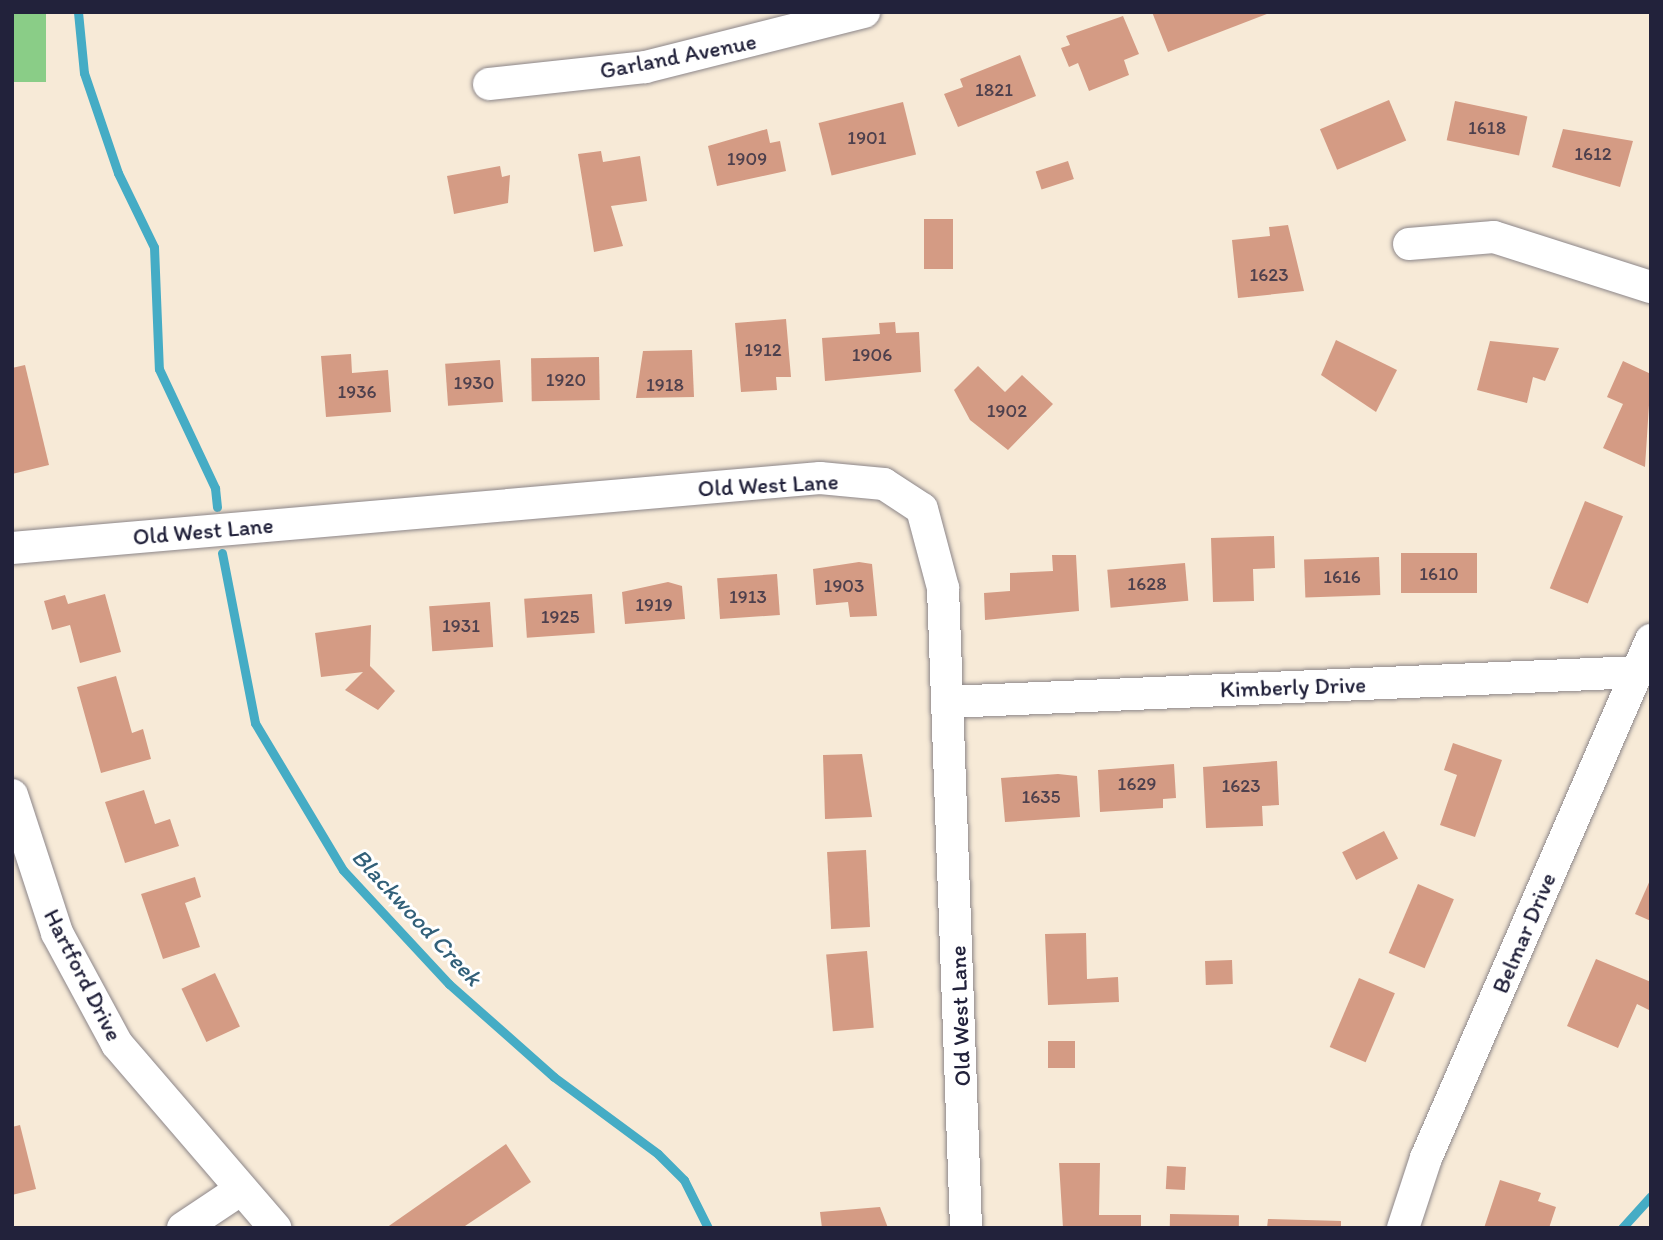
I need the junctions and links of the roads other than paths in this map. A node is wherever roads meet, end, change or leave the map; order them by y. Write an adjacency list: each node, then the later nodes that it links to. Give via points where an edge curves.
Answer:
1 (864, 12): 2 (street, Garland Avenue, via 645,66)
2 (489, 84)
3 (1409, 244): 4 (street, via 1494,237)
4 (1651, 287)
5 (12, 548): 8 (street, Old West Lane, via 820,478 884,484 922,509 943,588)
6 (1651, 640): 7 (street, Belmar Drive)
7 (1637, 672): 8 (street, Kimberly Drive); 15 (street, Belmar Drive, via 1426,1158)
8 (948, 702): 14 (street, Old West Lane)
9 (12, 795): 10 (street, Hartford Drive)
10 (20, 853): 11 (street, Hartford Drive, via 117,1044)
11 (240, 1190): 12 (street); 13 (street, Hartford Drive)
12 (183, 1228)
13 (275, 1228)
14 (966, 1228)
15 (1403, 1228)

